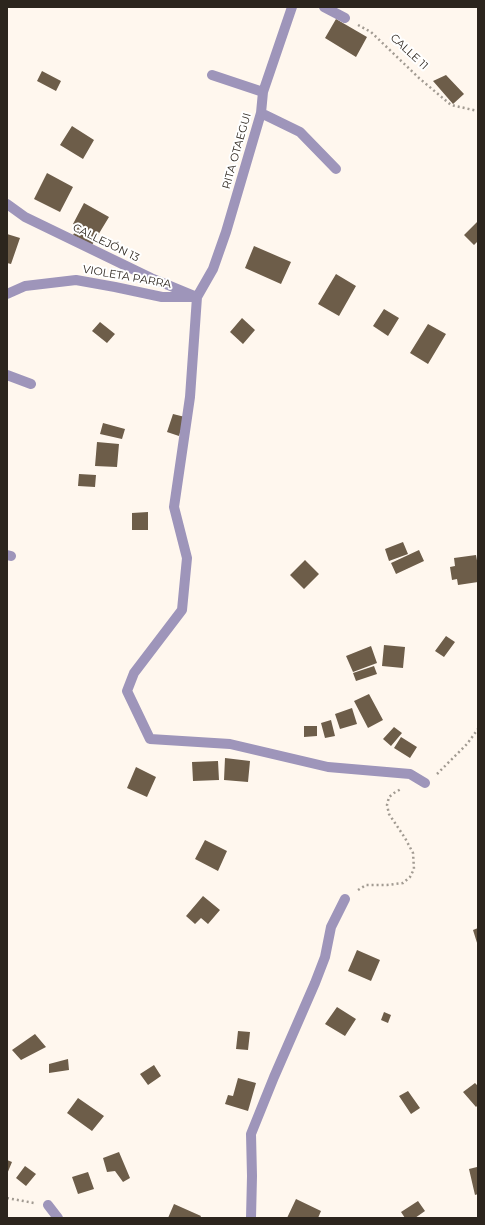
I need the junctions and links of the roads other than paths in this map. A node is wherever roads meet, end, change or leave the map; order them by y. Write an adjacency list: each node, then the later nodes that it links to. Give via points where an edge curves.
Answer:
1 (292, 7): 5 (street, RITA OTAEGUI)
2 (324, 7): 3 (street)
3 (345, 18)
4 (212, 75): 5 (street)
5 (263, 92): 6 (street, RITA OTAEGUI)
6 (261, 113): 7 (street, via 300,132); 10 (street, RITA OTAEGUI, via 226,232 213,269)
7 (336, 169)
8 (7, 204): 10 (street, CALLEJÓN 13, via 25,217)
9 (7, 294): 10 (street, VIOLETA PARRA, via 25,286 76,280 162,298)
10 (197, 298): 13 (street, via 190,397 174,507 188,558 182,610 134,673 127,691 150,739 230,744 328,767 410,774)
11 (7, 375): 12 (street)
12 (31, 384)
13 (425, 783)
14 (345, 899): 17 (street, via 331,927 325,957 315,983 251,1134)
15 (48, 1205): 16 (street)
16 (58, 1218)
17 (251, 1218)

